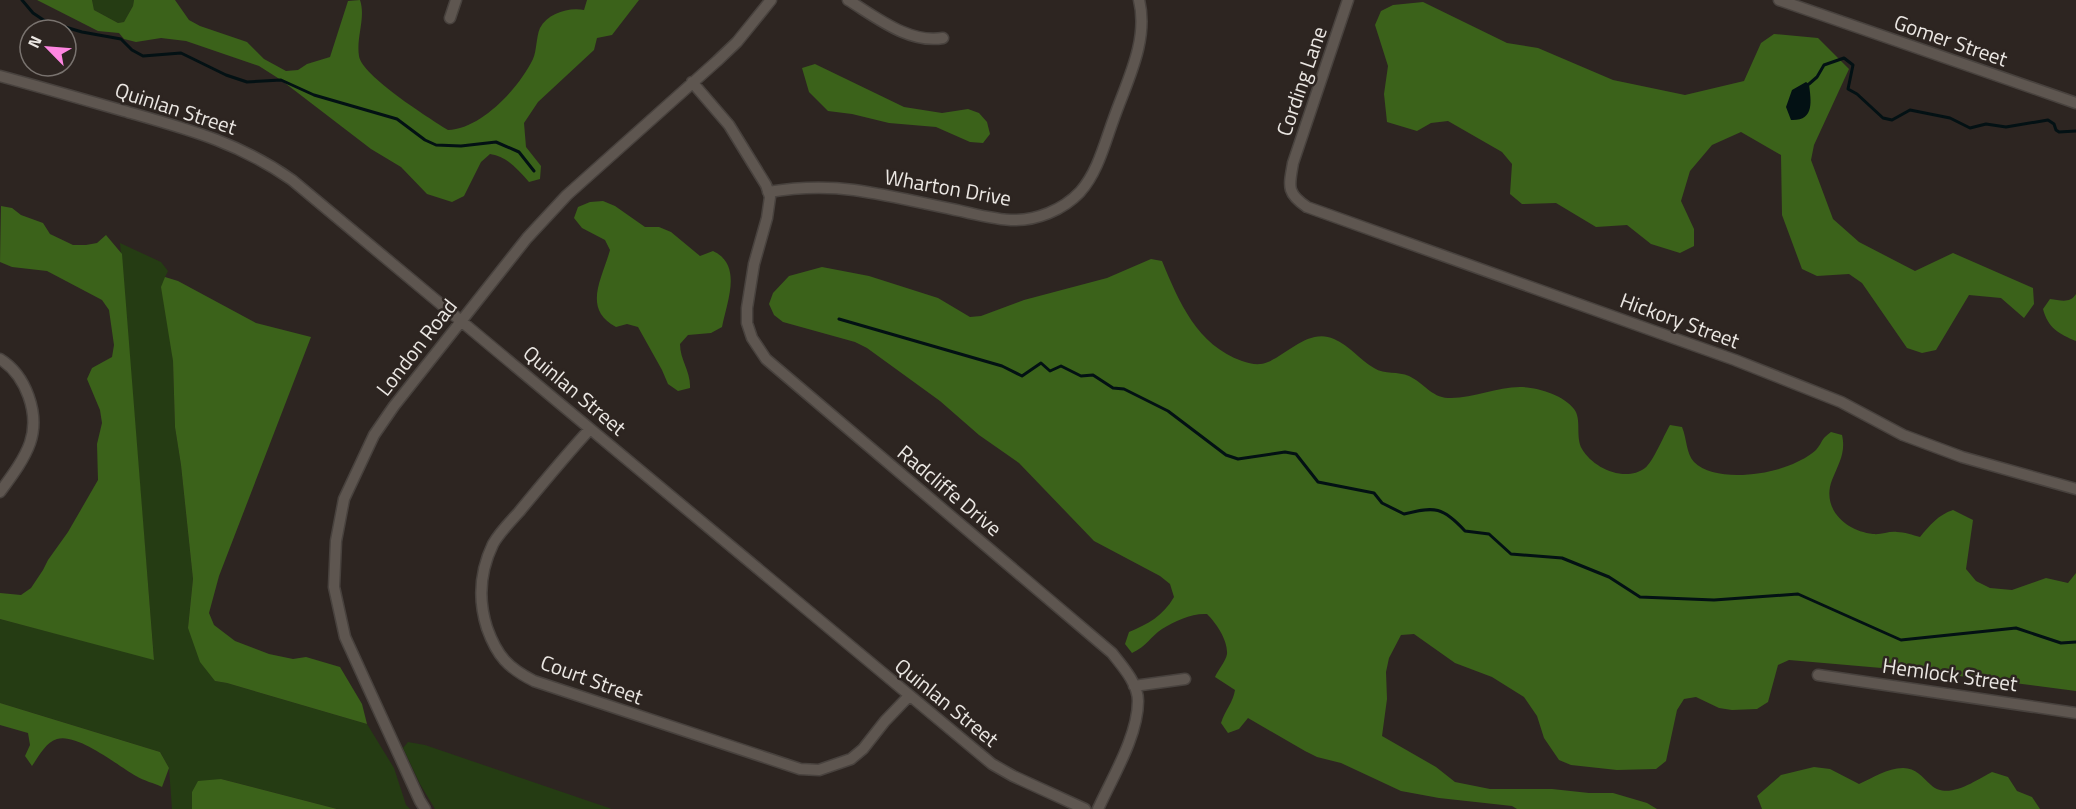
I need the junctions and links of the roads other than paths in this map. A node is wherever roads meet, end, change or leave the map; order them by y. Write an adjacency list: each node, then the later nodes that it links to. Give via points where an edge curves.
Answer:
1 (456, 0): 7 (street)
2 (771, 0): 10 (street, London Road, via 737,42)
3 (848, 0): 8 (street, via 921,39)
4 (1139, 0): 13 (street, Wharton Drive, via 1142,34 1094,173 1081,191 1057,210 1011,220 855,190 798,187)
5 (1348, 0): 12 (street, Cording Lane)
6 (1779, 0): 11 (street, Gomer Street)
7 (450, 18)
8 (943, 38)
9 (0, 76): 14 (street, Quinlan Street, via 186,128 272,166)
10 (692, 82): 13 (street, via 729,125); 14 (street, London Road, via 567,195)
11 (2076, 103)
12 (1291, 174): 17 (street, Hickory Street, via 1292,195 1307,207 1725,356 1841,402 1903,435 1962,457)
13 (768, 192): 21 (street, Radcliffe Drive, via 767,218 747,308 747,323 758,350 1112,653)
14 (461, 320): 16 (street, Quinlan Street); 24 (street, London Road, via 374,435 344,499 336,541 334,587 345,637)
15 (0, 359): 18 (street, via 24,384 33,426 30,444)
16 (590, 429): 22 (street, Quinlan Street); 22 (street, Court Street, via 493,543 480,587 486,623 504,661 534,681 800,769 819,770 851,759)
17 (2076, 489)
18 (0, 492)
19 (1818, 675): 23 (street, Hemlock Street)
20 (1185, 679): 21 (street)
21 (1134, 686): 26 (street, Radcliffe Drive, via 1138,700 1134,726)
22 (909, 696): 25 (street, Quinlan Street, via 992,764)
23 (2076, 713)
24 (425, 809)
25 (1085, 809)
26 (1098, 809)

